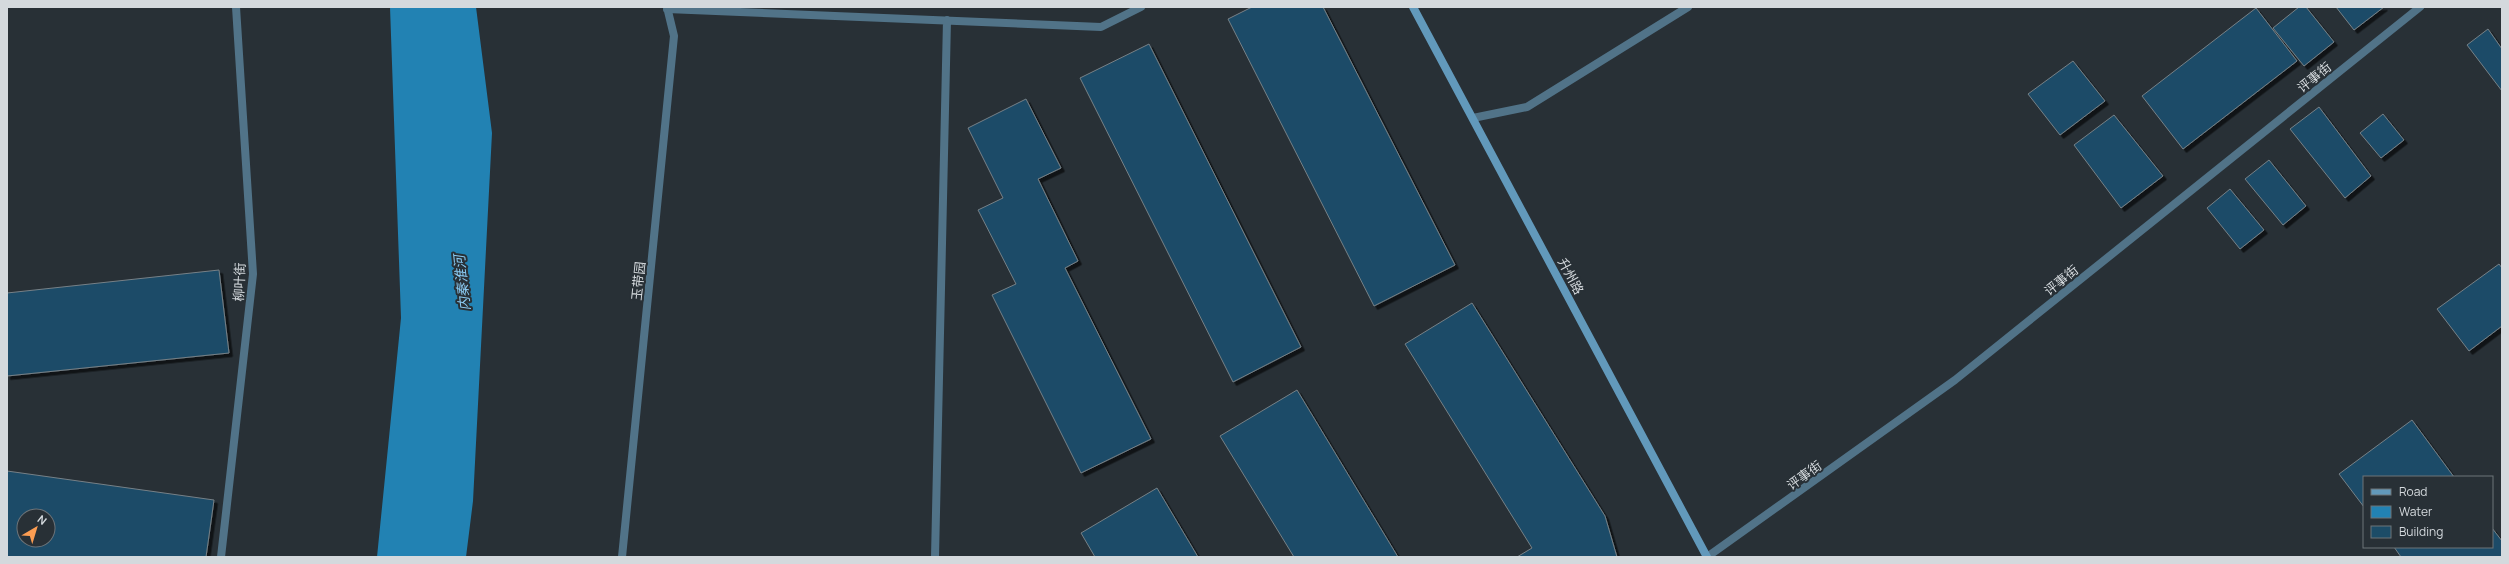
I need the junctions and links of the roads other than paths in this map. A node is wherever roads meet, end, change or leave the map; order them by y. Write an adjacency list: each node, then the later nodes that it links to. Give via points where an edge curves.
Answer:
1 (236, 7): 9 (street, 柳叶街, via 254,274)
2 (1141, 7): 7 (street, via 1101,27)
3 (1413, 7): 8 (main road, 升州路)
4 (1688, 7): 8 (street, via 1527,107)
5 (2420, 7): 12 (street, 评事街, via 1955,380)
6 (667, 8): 7 (street); 10 (street, 玉带园, via 674,36)
7 (947, 20): 11 (street)
8 (1473, 118): 12 (main road, 升州路)
9 (221, 557)
10 (622, 557)
11 (935, 557)
12 (1707, 557)

